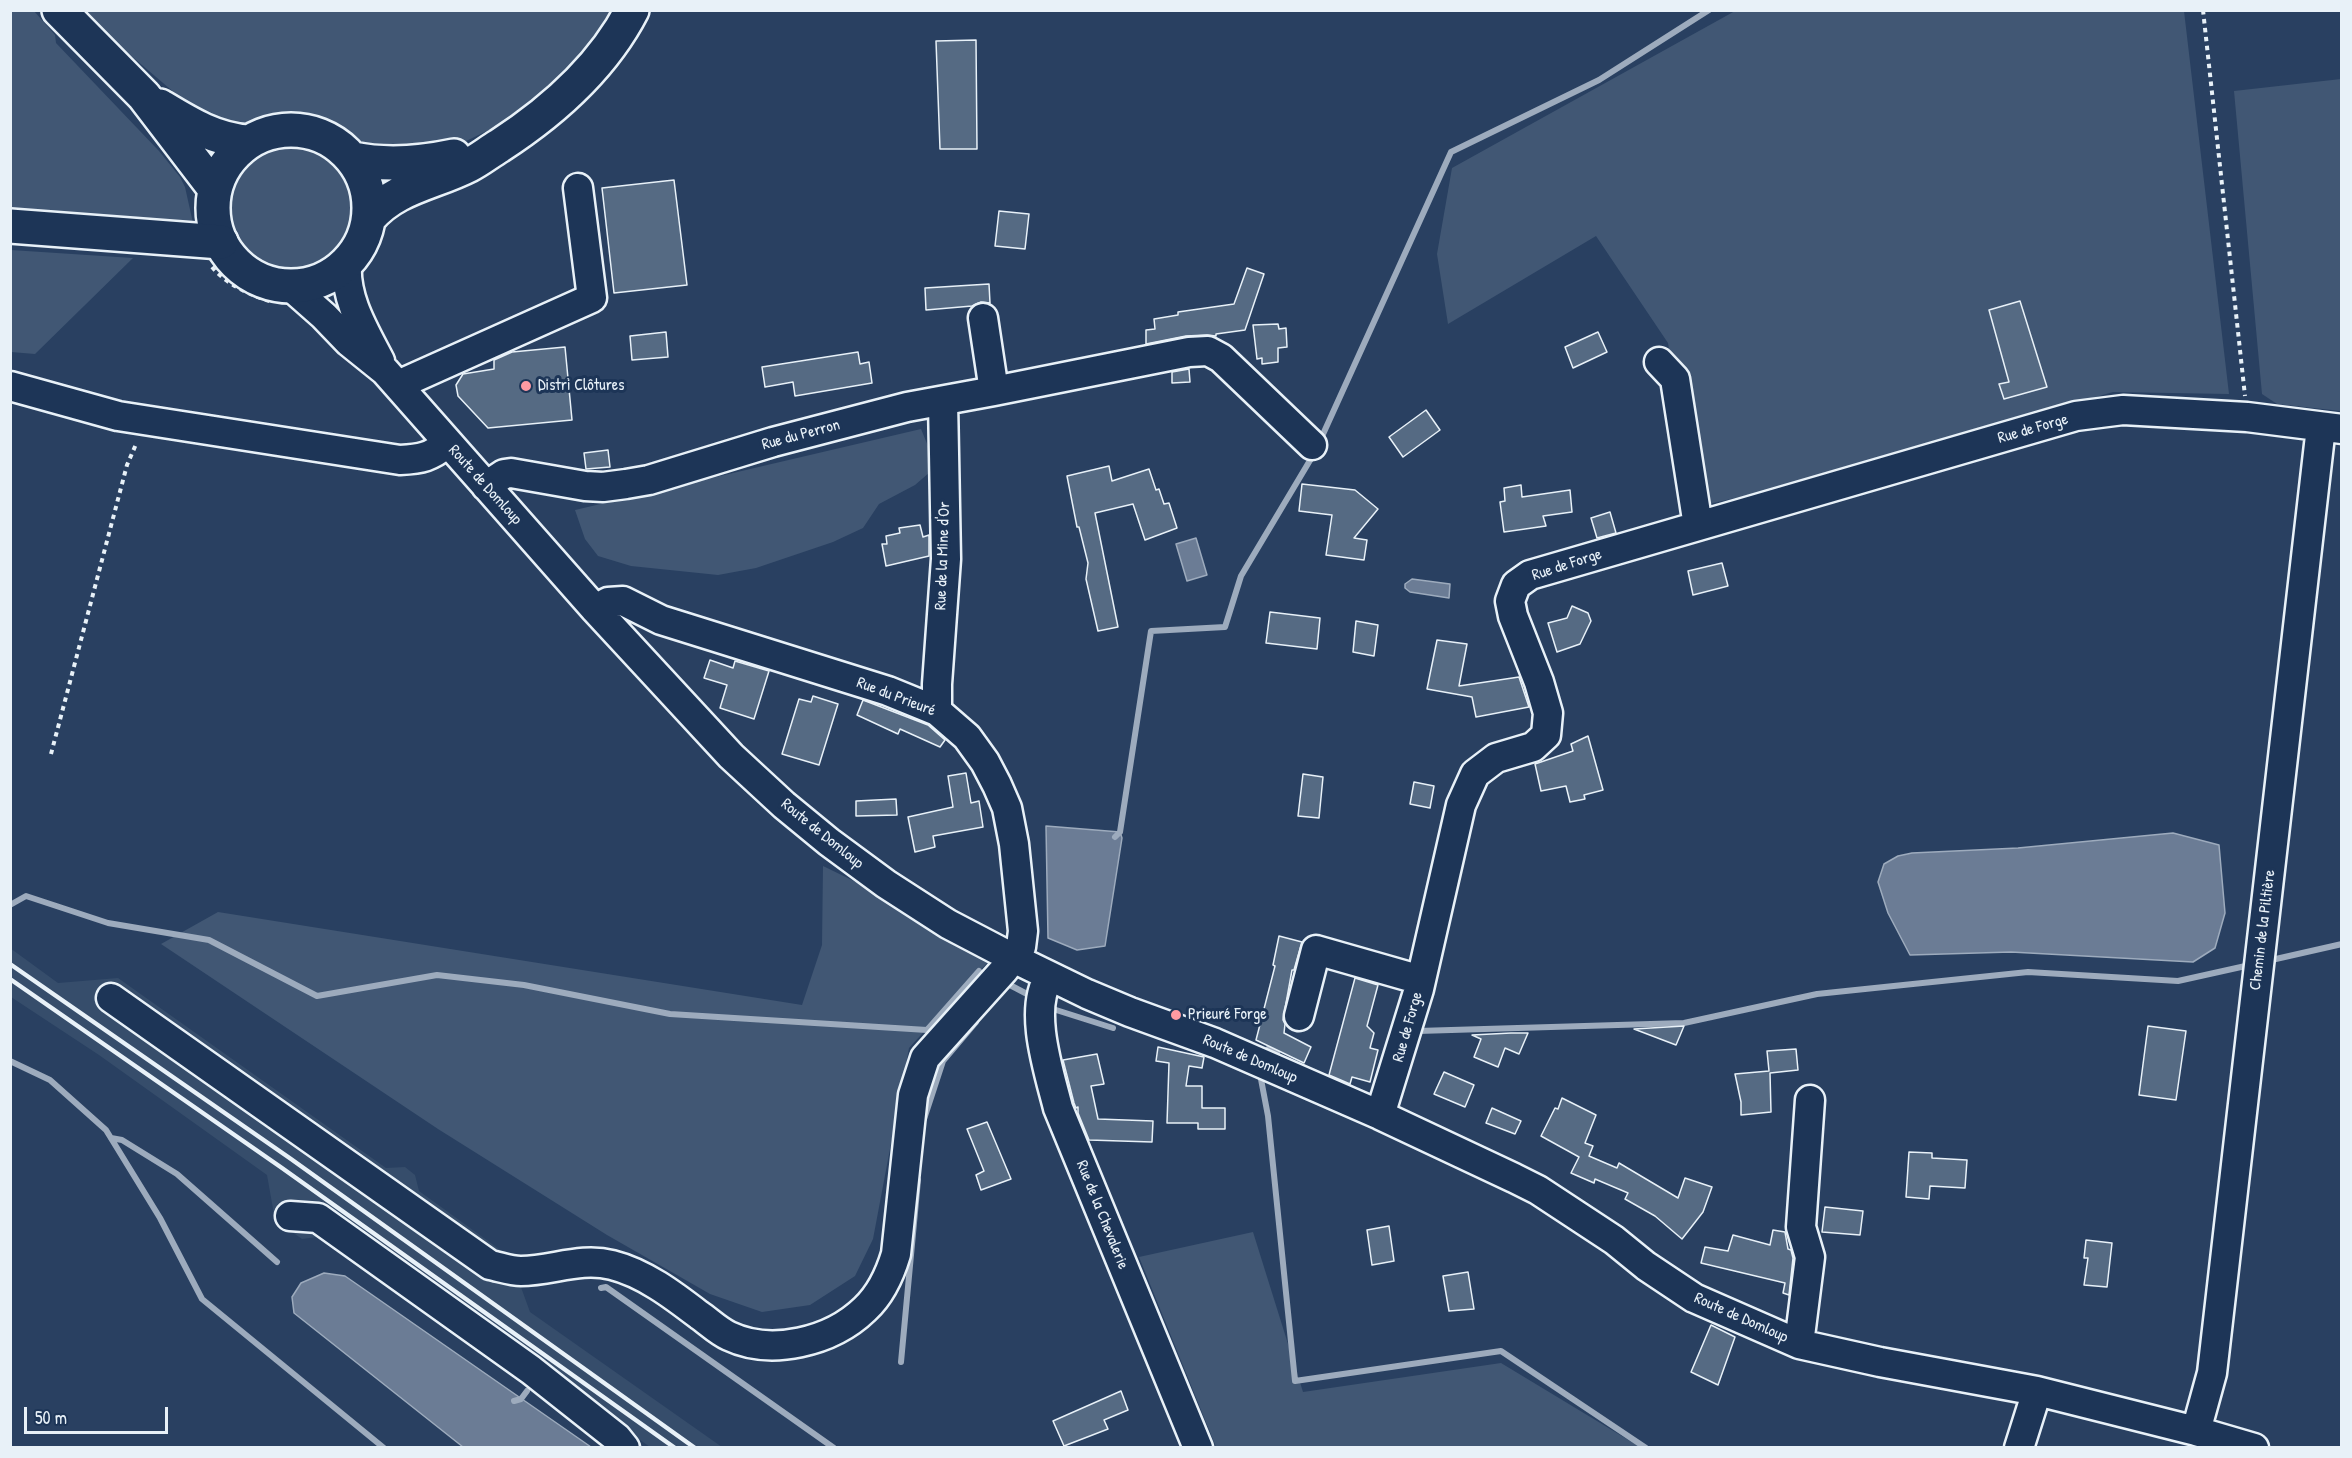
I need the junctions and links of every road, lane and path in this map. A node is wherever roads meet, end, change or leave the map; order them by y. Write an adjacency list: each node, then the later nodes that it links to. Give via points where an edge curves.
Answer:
1 (59, 10): 4 (main road)
2 (632, 10): 6 (main road, via 616,38 587,74 554,106)
3 (2203, 10): 21 (path)
4 (144, 96): 5 (main road, via 205,131 232,141); 9 (main road)
5 (249, 142): 7 (main road, via 272,132 298,130 328,139); 9 (main road, via 224,167)
6 (503, 143): 7 (main road, via 428,162); 10 (main road, via 469,165 393,196)
7 (353, 159): 10 (main road, via 368,193)
8 (578, 188): 17 (street, via 592,298)
9 (215, 189): 12 (main road)
10 (369, 218): 13 (main road, via 362,241)
11 (10, 226): 12 (main road)
12 (211, 240): 14 (main road, via 244,270); 14 (path, via 213,268 222,278 242,290)
13 (347, 262): 14 (main road, via 327,277); 17 (street, Route de Domloup, via 356,314)
14 (285, 295): 17 (street, Route de Domloup, via 317,309)
15 (983, 318): 19 (street)
16 (1659, 362): 27 (street, via 1675,379)
17 (391, 378): 24 (street, Route de Domloup)
18 (10, 386): 22 (street)
19 (994, 391): 20 (street, Rue du Perron); 25 (street, Rue du Perron, via 1120,364 1208,351 1231,366)
20 (943, 401): 26 (street, Rue du Perron, via 784,439 649,480 603,487 511,473); 29 (street, Rue de la Mine d'Or, via 946,559)
21 (2247, 417): 23 (street, Rue de Forge); 27 (street, Rue de Forge, via 2123,410 2076,416)
22 (145, 422): 24 (street, via 400,460 432,455); 30 (path, via 127,465)
23 (2331, 428): 41 (street, Chemin de la Piltière, via 2212,1373)
24 (448, 442): 26 (street, Route de Domloup)
25 (1312, 445)
26 (486, 486): 28 (street, Route de Domloup)
27 (1698, 526): 33 (street, Rue de Forge, via 1530,574 1516,585 1510,601 1548,712 1546,735 1533,747 1496,758 1475,774 1461,805)
28 (595, 609): 29 (street, Rue du Prieuré, via 608,602 623,601 661,620 888,691); 31 (street, Route de Domloup, via 708,733 784,805 896,890 948,924)
29 (938, 711): 31 (street, Rue du Prieuré, via 967,736 986,762 1007,808 1023,931 1021,947)
30 (51, 754)
31 (1013, 958): 32 (street, Route de Domloup); 34 (street, via 925,1058 913,1095 896,1254 889,1275 856,1316 821,1336 792,1345 757,1345 728,1336 673,1295 610,1264 571,1263 520,1271 490,1265)
32 (1049, 976): 37 (street, Route de Domloup); 43 (street, Rue de la Chevalerie, via 1041,994 1041,1024 1058,1108)
33 (1421, 980): 35 (street, via 1316,950); 37 (street, Rue de Forge)
34 (111, 998)
35 (1299, 1016)
36 (1810, 1100): 39 (street, via 1802,1227 1810,1257)
37 (1380, 1115): 39 (street, Route de Domloup, via 1538,1190 1694,1298)
38 (290, 1216): 42 (street, via 318,1218 531,1370)
39 (1799, 1344): 40 (street, Route de Domloup)
40 (2037, 1391): 41 (street, Route de Domloup); 44 (street)
41 (2196, 1431): 45 (street, Route de Domloup)
42 (625, 1448)
43 (1198, 1448)
44 (2019, 1448)
45 (2254, 1448)

